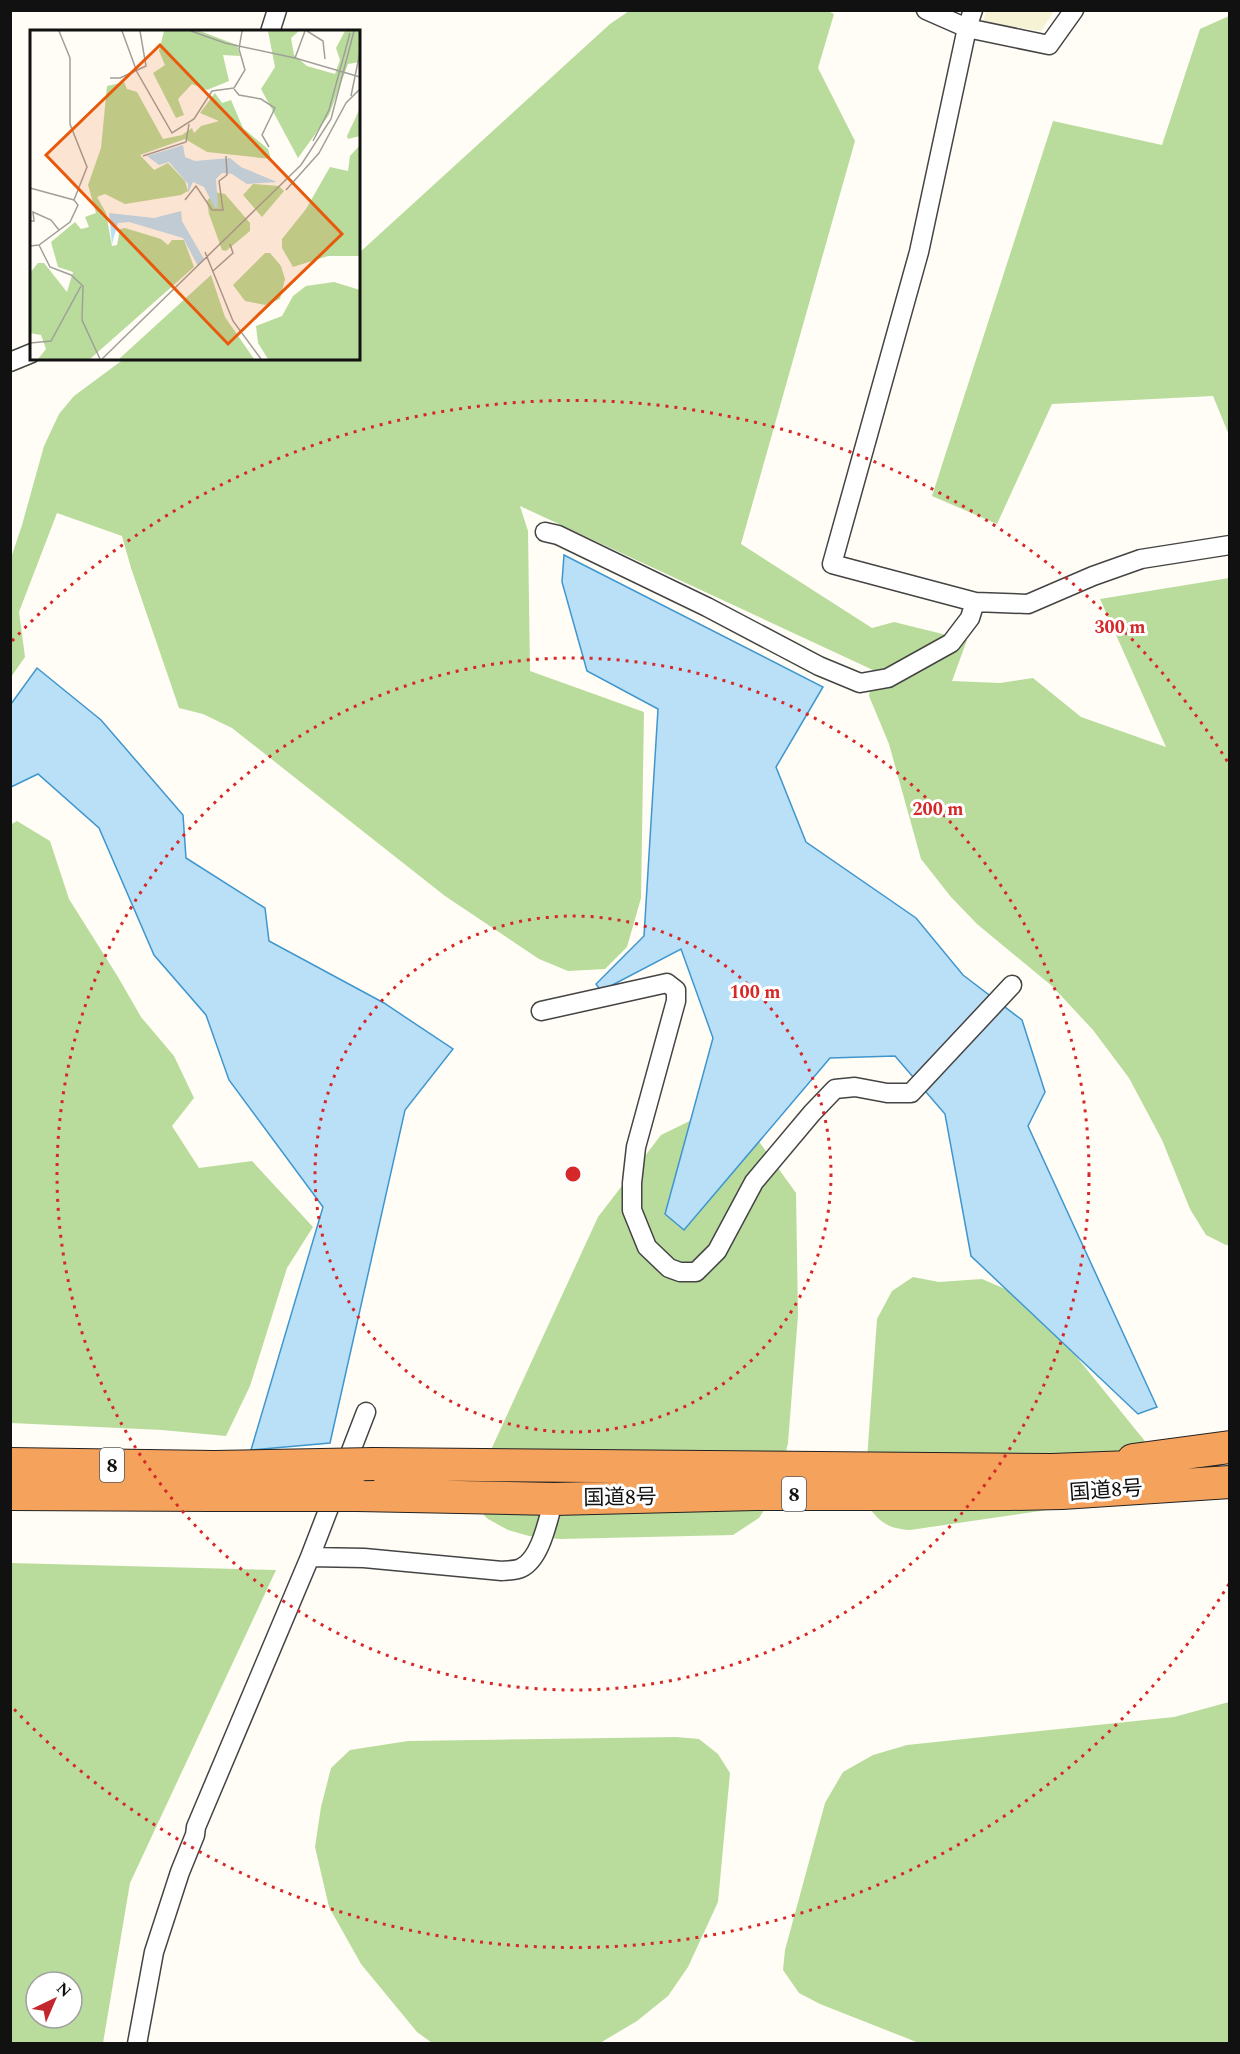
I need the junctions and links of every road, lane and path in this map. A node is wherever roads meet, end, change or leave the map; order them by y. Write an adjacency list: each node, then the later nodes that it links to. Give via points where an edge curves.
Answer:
1 (277, 10): 5 (street)
2 (926, 10): 4 (street)
3 (1074, 10): 4 (street, via 1049,45)
4 (970, 19): 10 (street, via 919,252 832,564)
5 (271, 30)
6 (30, 354): 7 (street)
7 (10, 362)
8 (545, 532): 10 (street, via 860,683 888,678 951,643 970,618)
9 (1230, 545): 10 (street, via 1141,559 1028,604)
10 (975, 602)
11 (1007, 990): 12 (street, via 911,1093 855,1087 835,1089 754,1182 717,1251 696,1272 669,1268 647,1247 632,1210 636,1147 676,990 667,983)
12 (541, 1011)
13 (366, 1412): 23 (street)
14 (1230, 1447): 18 (highway)
15 (1230, 1462): 18 (highway, 国道8号 / 8)
16 (10, 1464): 17 (highway, 国道8号 / 8)
17 (213, 1481): 18 (highway, 国道8号 / 8, bridge, via 374,1464); 20 (highway, 国道8号 / 8); 21 (highway, 国道8号 / 8, bridge, via 357,1495)
18 (1057, 1482): 19 (highway, 国道8号 / 8); 21 (highway, 国道8号 / 8); 22 (highway, via 1171,1500)
19 (1230, 1482)
20 (10, 1494)
21 (554, 1499): 23 (street, via 535,1555 518,1570)
22 (1230, 1500)
23 (310, 1557): 24 (street, via 196,1827 154,1952)
24 (137, 2043)

